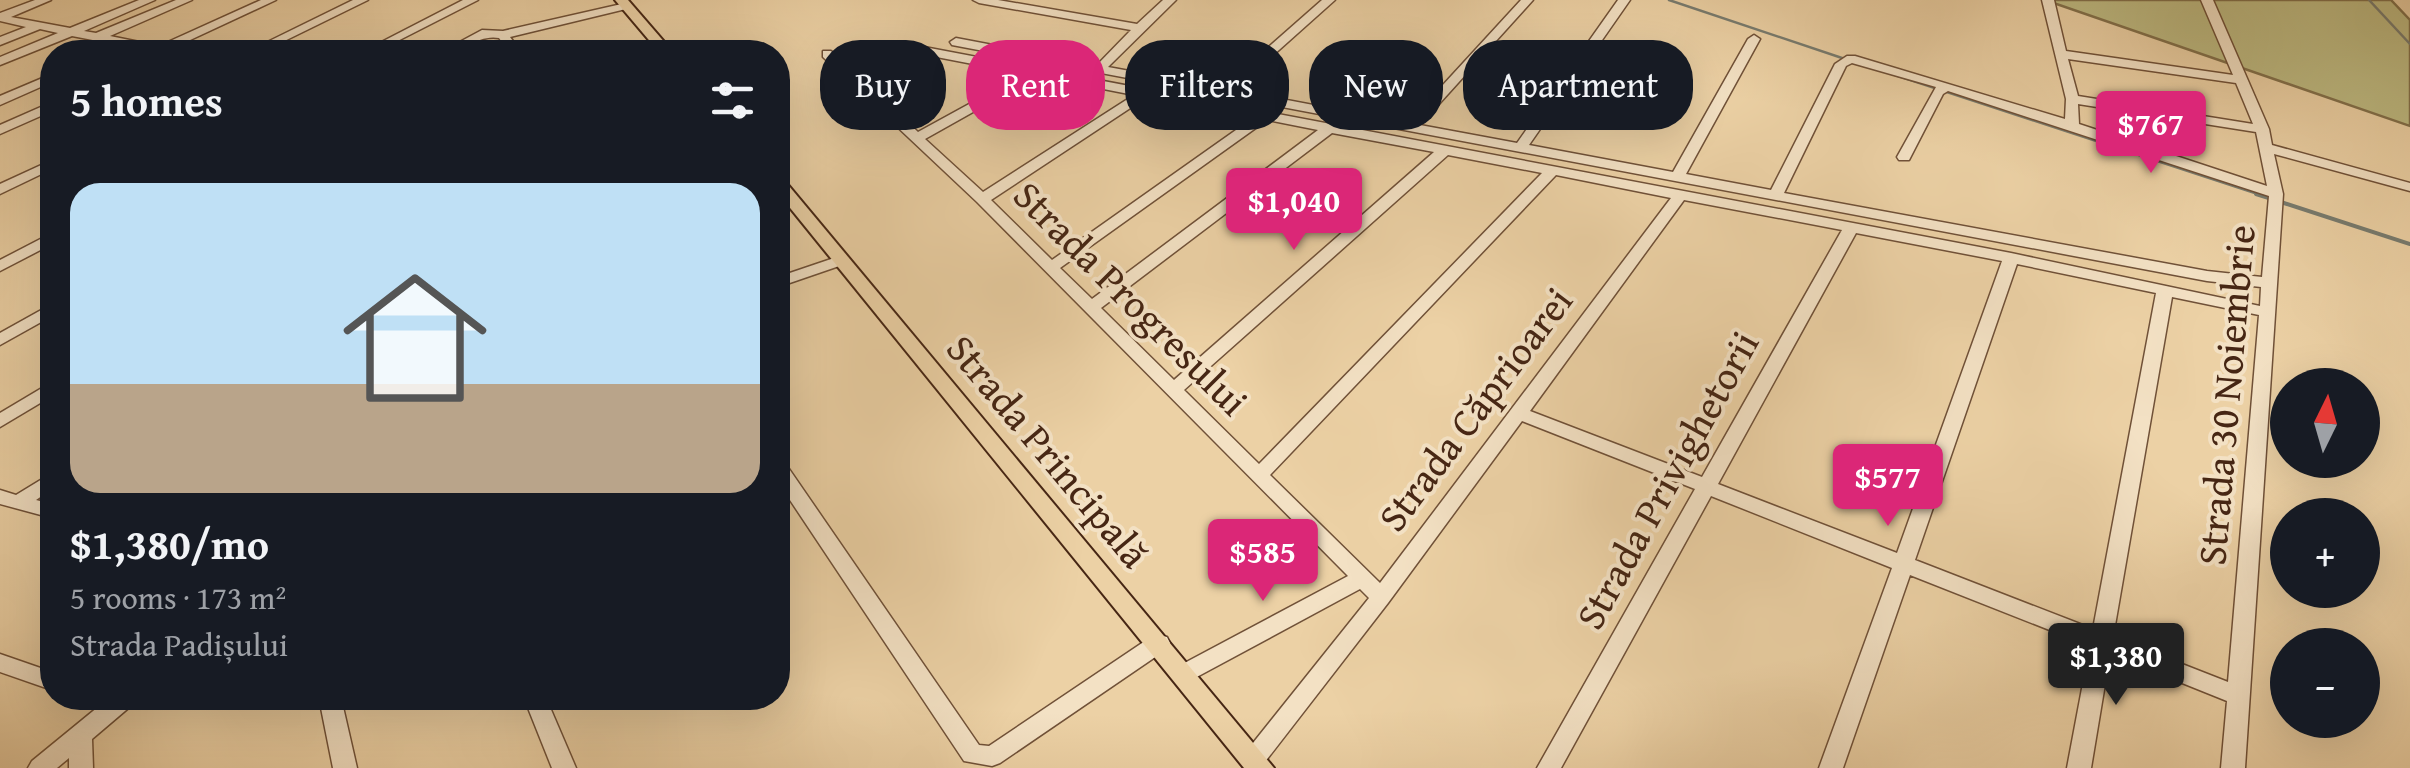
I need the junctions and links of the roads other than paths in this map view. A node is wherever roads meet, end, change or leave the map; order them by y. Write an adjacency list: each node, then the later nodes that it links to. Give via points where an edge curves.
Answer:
1 (45, 0): 15 (street)
2 (149, 0): 18 (street)
3 (186, 0): 20 (street)
4 (270, 0): 24 (street)
5 (362, 0): 25 (street)
6 (472, 0): 26 (street)
7 (979, 0): 17 (street)
8 (1170, 0): 17 (street)
9 (1329, 0): 30 (street)
10 (1527, 0): 41 (street)
11 (1624, 0): 56 (street)
12 (2048, 0): 35 (street)
13 (2207, 0): 38 (street, Strada 30 Noiembrie)
14 (624, 3): 19 (street); 29 (main road)
15 (0, 18): 16 (street)
16 (38, 26): 18 (street); 31 (street)
17 (1140, 28): 36 (street)
18 (70, 32): 20 (street); 22 (street)
19 (503, 35): 27 (street, via 486,32); 28 (street)
20 (97, 38): 23 (street)
21 (1754, 38): 61 (street)
22 (51, 40)
23 (108, 40)
24 (192, 40)
25 (278, 40)
26 (392, 40)
27 (470, 40)
28 (507, 40)
29 (656, 40)
30 (1284, 40)
31 (0, 42)
32 (956, 42): 33 (street)
33 (966, 44)
34 (40, 45): 37 (street)
35 (2062, 54): 38 (street); 43 (street)
36 (1105, 60)
37 (0, 62)
38 (2239, 80): 55 (street, Strada 30 Noiembrie)
39 (40, 83): 42 (street)
40 (1941, 89): 47 (street); 58 (street); 65 (street, via 1845,61)
41 (1443, 92)
42 (0, 100)
43 (2072, 100): 47 (street); 55 (street)
44 (1125, 106): 68 (street)
45 (966, 110): 54 (street)
46 (40, 112): 48 (street)
47 (2072, 127): 64 (street)
48 (0, 130)
49 (908, 130): 54 (street, Strada Progresului)
50 (1244, 130): 74 (street)
51 (1327, 130): 78 (street)
52 (1333, 130): 57 (street)
53 (1420, 130): 56 (street)
54 (917, 138): 68 (street, Strada Progresului)
55 (2265, 138): 62 (street); 64 (street, Strada 30 Noiembrie)
56 (1520, 149): 61 (street)
57 (1444, 151): 60 (street); 82 (street)
58 (1904, 157)
59 (40, 170): 63 (street)
60 (1552, 171): 66 (street); 86 (street)
61 (1677, 178): 65 (street)
62 (2410, 186)
63 (0, 190)
64 (2276, 194): 76 (street, Strada 30 Noiembrie)
65 (1776, 195): 76 (street)
66 (1680, 196): 69 (street); 84 (street, Strada Căprioarei)
67 (790, 199): 72 (main road, Strada Principală)
68 (982, 200): 74 (street, Strada Progresului)
69 (1851, 228): 71 (street); 87 (street, Strada Privighetorii)
70 (40, 244): 73 (street)
71 (2011, 258): 77 (street); 92 (street)
72 (840, 260): 75 (street); 96 (main road, Strada Principală)
73 (0, 266)
74 (1050, 268): 78 (street, Strada Progresului)
75 (790, 278)
76 (2270, 283): 79 (street, Strada 30 Noiembrie)
77 (2165, 288): 79 (street); 95 (street)
78 (1090, 308): 82 (street, Strada Progresului)
79 (2267, 312): 100 (street, Strada 30 Noiembrie)
80 (40, 316): 81 (street)
81 (0, 340)
82 (1174, 389): 86 (street, Strada Progresului)
83 (40, 396): 85 (street)
84 (1519, 413): 87 (street); 94 (street, Strada Căprioarei)
85 (0, 422)
86 (1260, 474): 93 (street, Strada Progresului)
87 (1708, 484): 92 (street); 110 (street, Strada Privighetorii)
88 (40, 485): 90 (street)
89 (790, 486): 96 (street, via 972,754 992,756)
90 (10, 499): 91 (street)
91 (40, 508)
92 (1902, 561): 95 (street); 111 (street)
93 (1364, 577): 94 (street, Strada Progresului); 98 (street)
94 (1381, 597): 105 (street, Strada Căprioarei)
95 (2101, 640): 100 (street); 112 (street)
96 (1159, 642): 98 (main road, Strada Principală)
97 (0, 663): 99 (street)
98 (1185, 674): 105 (main road, Strada Principală)
99 (40, 677)
100 (2237, 695): 113 (street, Strada 30 Noiembrie)
101 (104, 710): 104 (street)
102 (333, 710): 108 (street)
103 (540, 710): 109 (street)
104 (80, 735): 106 (street); 107 (street)
105 (1257, 764)
106 (40, 768)
107 (81, 768)
108 (345, 768)
109 (564, 768)
110 (1548, 768)
111 (1831, 768)
112 (2078, 768)
113 (2232, 768)

